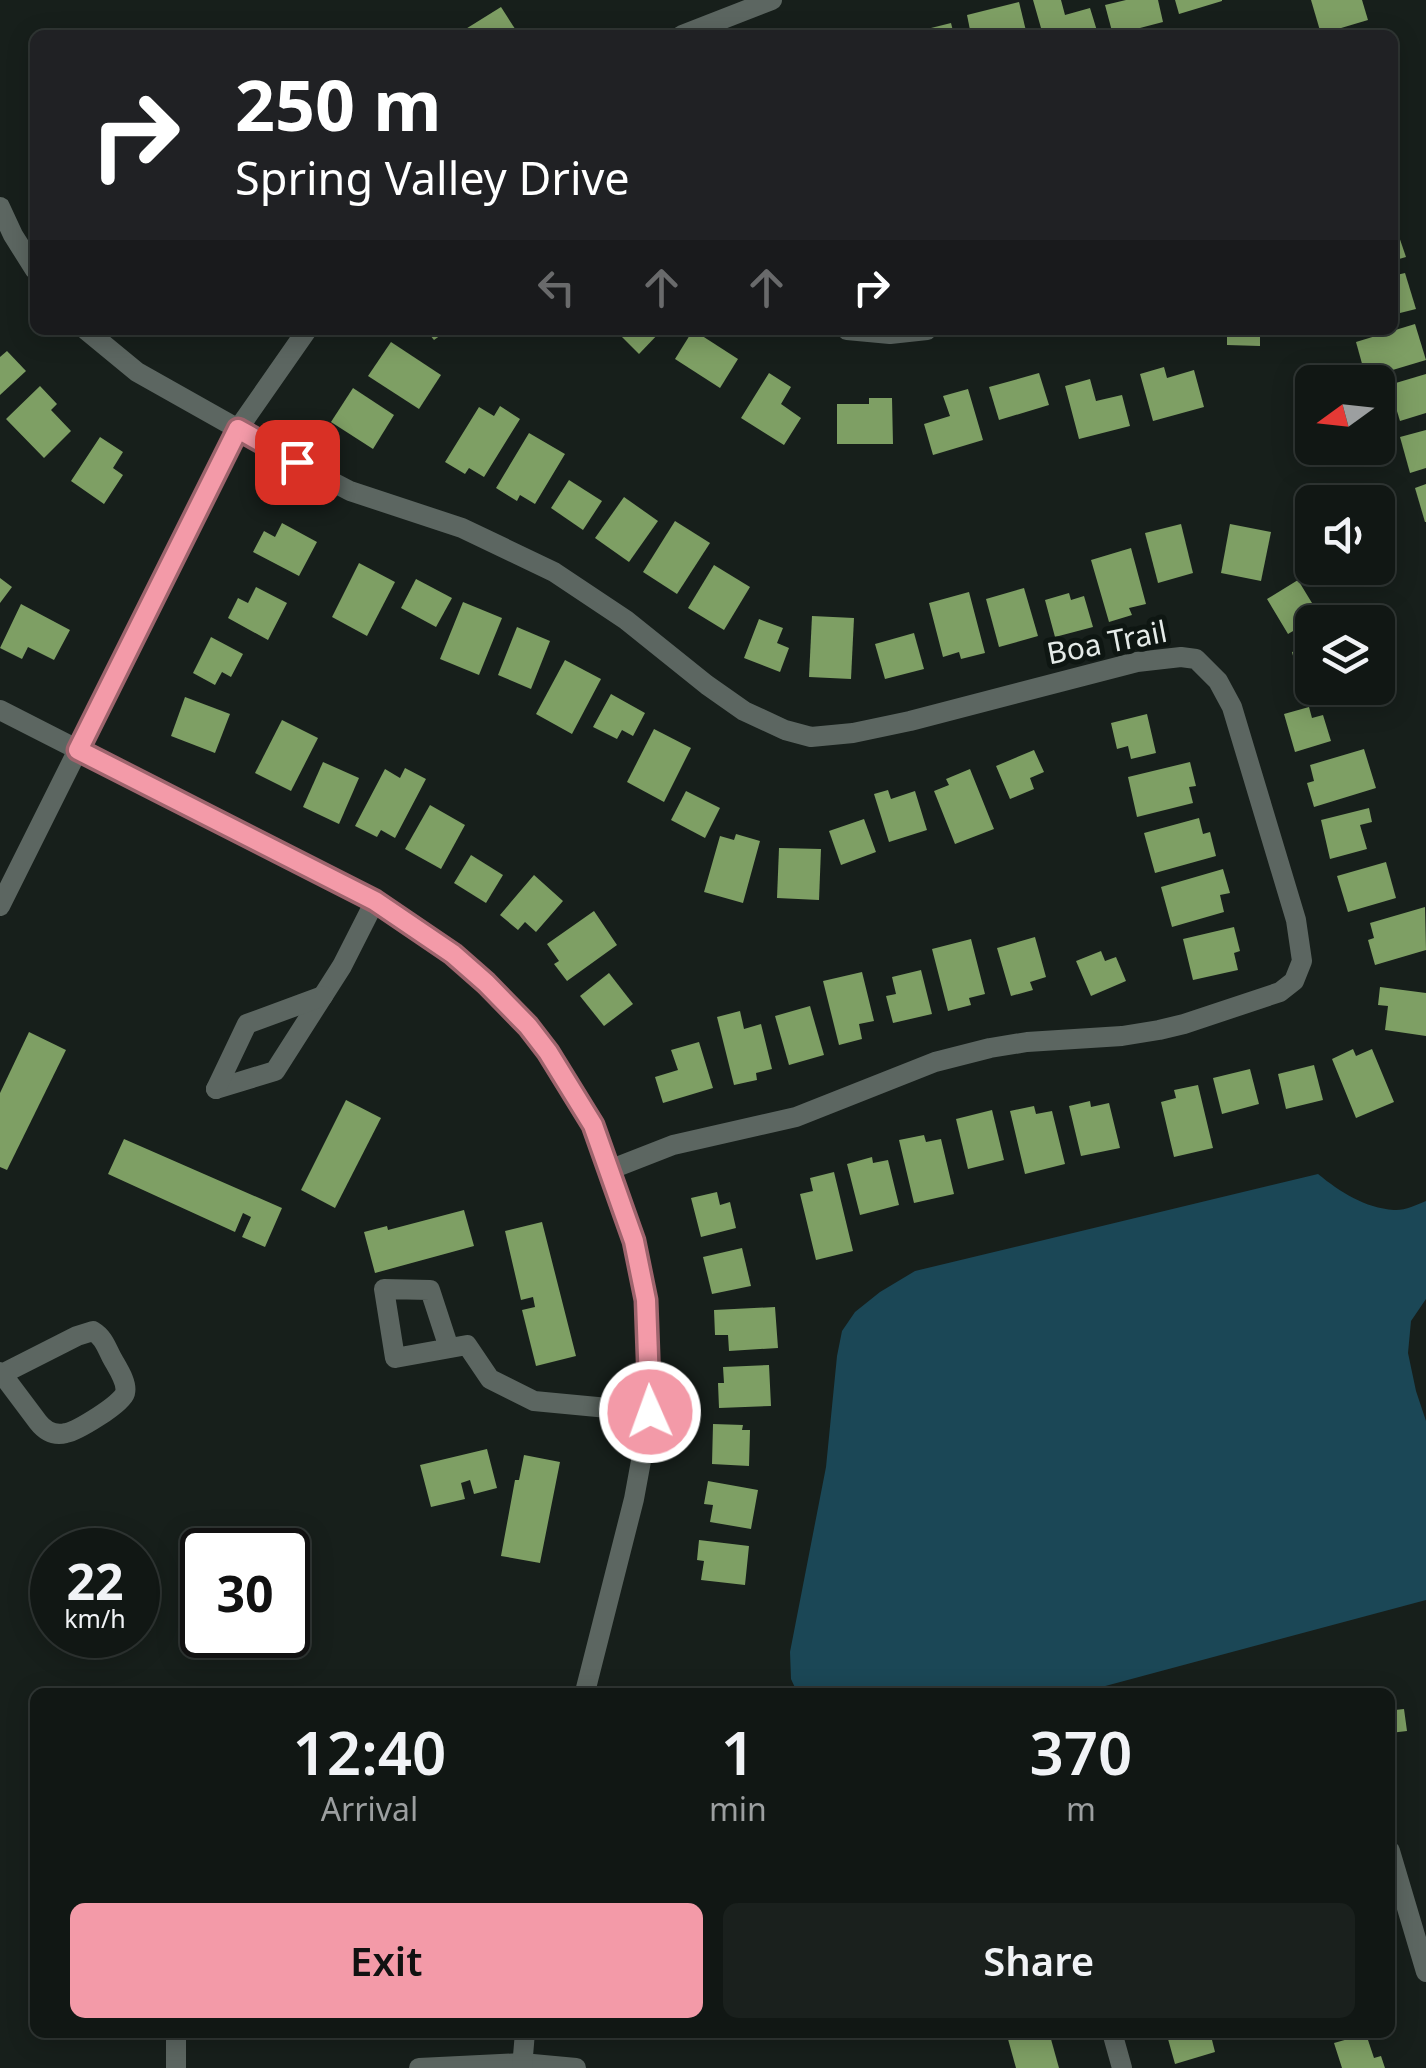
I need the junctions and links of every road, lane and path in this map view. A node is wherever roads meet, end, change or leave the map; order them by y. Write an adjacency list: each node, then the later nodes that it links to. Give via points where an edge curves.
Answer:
1 (772, 0): 2 (street)
2 (695, 30)
3 (0, 207): 4 (street)
4 (30, 262)
5 (92, 335): 7 (street, Boa Trail, via 137,372)
6 (304, 335): 7 (street)
7 (238, 429): 9 (street); 13 (street, Boa Trail, via 350,491 462,528 554,572 707,685 785,730 853,733 1137,662 1181,657 1196,659 1218,680 1232,706 1296,920 1302,961 1294,981 1280,992 1160,1030 1027,1042 935,1062 796,1117 673,1145)
8 (0, 710): 9 (street)
9 (78, 750): 10 (street); 11 (street)
10 (375, 901): 12 (street); 13 (street, via 453,954 528,1026 587,1113)
11 (0, 906)
12 (323, 996): 12 (street, via 247,1024 216,1089 275,1071)
13 (609, 1170): 16 (street, via 646,1300)
14 (449, 1348): 16 (street, via 467,1345 490,1379 534,1401)
15 (1, 1373): 15 (street, via 44,1430 55,1434 77,1428 125,1394 93,1331)
16 (650, 1412): 17 (street)
17 (586, 1688)
18 (1395, 1868): 19 (street)
19 (1426, 1972)
20 (176, 2038): 24 (street)
21 (524, 2038): 23 (street)
22 (1114, 2038): 27 (street)
23 (522, 2066): 25 (street); 26 (street)
24 (176, 2068)
25 (419, 2068)
26 (576, 2068)
27 (1122, 2068)

